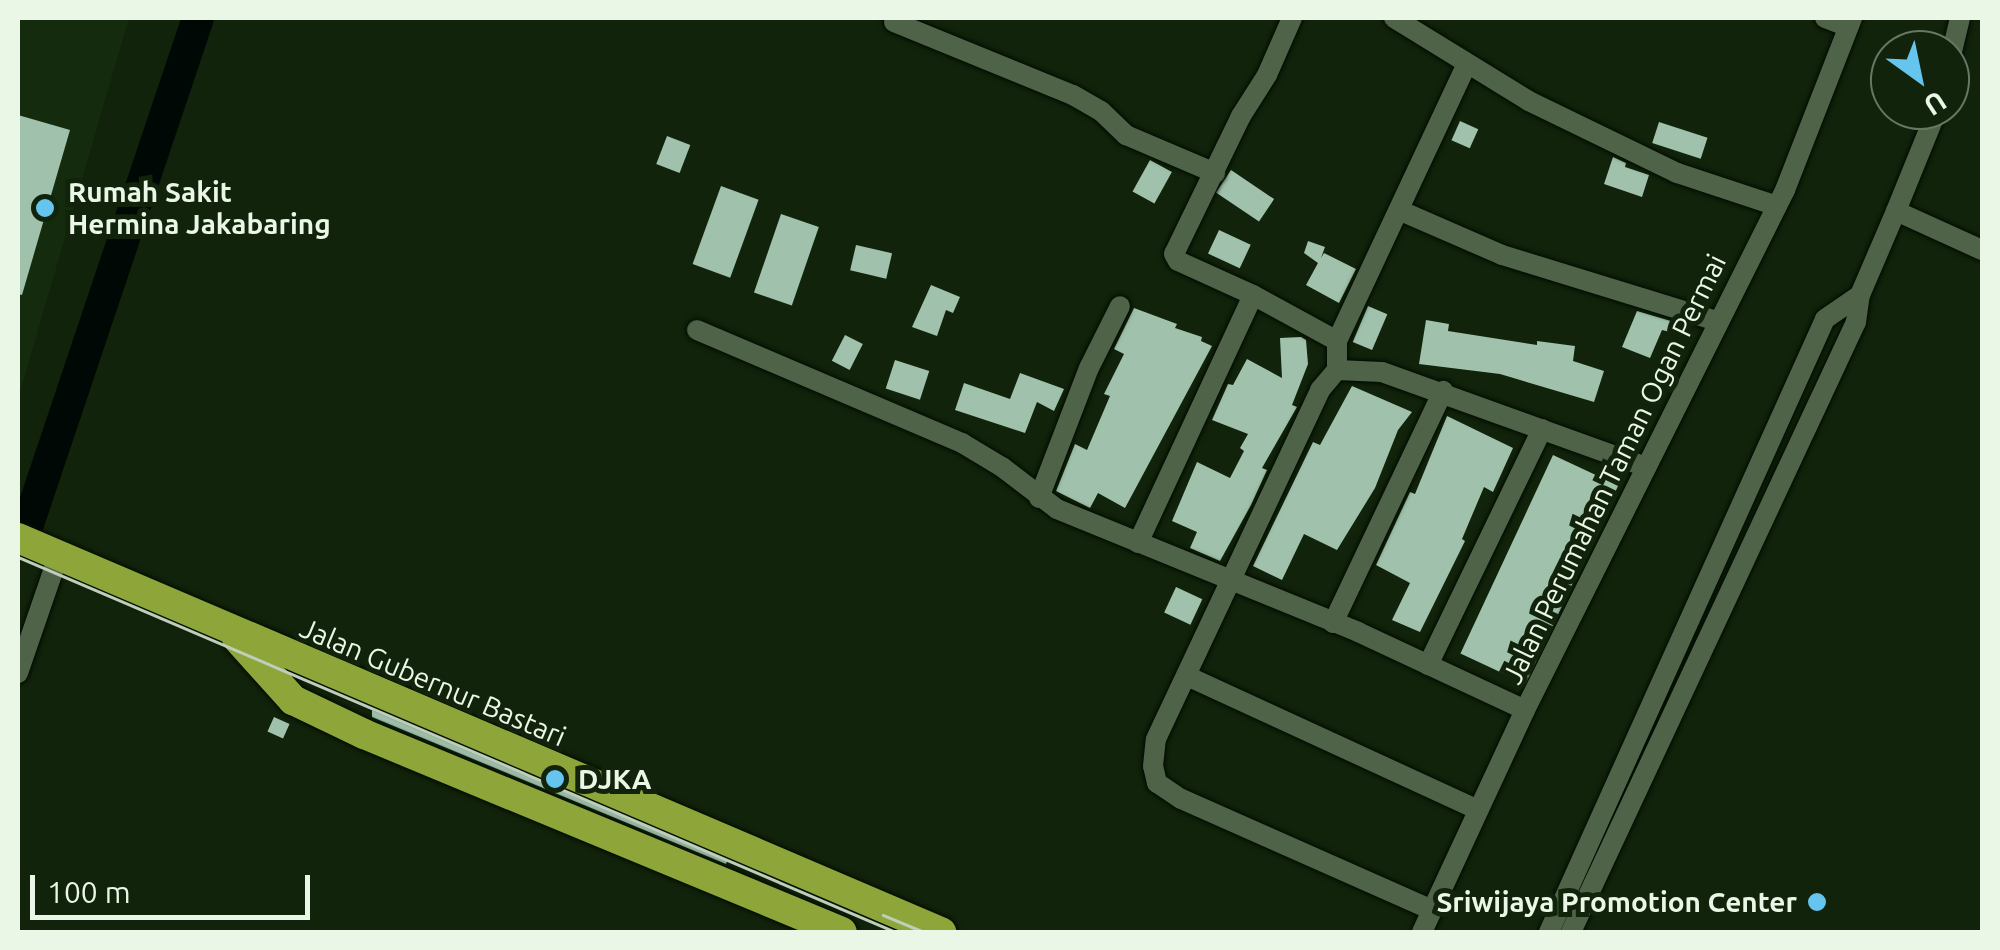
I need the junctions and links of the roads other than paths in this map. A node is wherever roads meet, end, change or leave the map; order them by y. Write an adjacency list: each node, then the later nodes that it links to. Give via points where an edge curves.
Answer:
1 (1292, 18): 8 (street)
2 (1394, 18): 6 (street)
3 (1825, 18): 5 (street)
4 (894, 22): 8 (street, via 1073,95 1126,135)
5 (1850, 22): 9 (street, Jalan Perumahan Taman Ogan Permai)
6 (1467, 64): 9 (street, via 1677,173); 10 (street)
7 (1928, 130): 11 (street)
8 (1215, 173): 14 (street, via 1174,254)
9 (1777, 206): 16 (street, Jalan Perumahan Taman Ogan Permai)
10 (1401, 211): 16 (street, via 1502,255); 18 (street)
11 (1896, 211): 12 (street); 13 (street)
12 (1982, 250)
13 (1860, 294): 40 (street, via 1825,318); 41 (street, via 1856,322)
14 (1253, 295): 18 (street); 25 (street)
15 (1120, 306): 23 (street, via 1088,368)
16 (1716, 321): 22 (street, Jalan Perumahan Taman Ogan Permai)
17 (697, 330): 23 (street, via 962,443)
18 (1337, 341): 19 (street)
19 (1337, 370): 20 (street, via 1382,372); 27 (street, via 1320,390)
20 (1442, 391): 21 (street); 28 (street)
21 (1542, 428): 22 (street); 30 (street)
22 (1646, 467): 33 (street, Jalan Perumahan Taman Ogan Permai)
23 (1038, 498): 25 (street)
24 (18, 538): 26 (highway, Jalan Gubernur Bastari)
25 (1138, 543): 27 (street)
26 (59, 554): 29 (highway, Jalan Gubernur Bastari); 31 (street)
27 (1232, 583): 28 (street); 32 (street)
28 (1333, 622): 30 (street)
29 (232, 632): 35 (highway, Jalan Gubernur Bastari); 37 (highway, Jalan Gubernur Bastari, via 293,700)
30 (1428, 665): 33 (street)
31 (18, 673)
32 (1186, 676): 34 (street); 36 (street, via 1156,739 1158,783)
33 (1525, 710): 34 (street, Jalan Perumahan Taman Ogan Permai)
34 (1478, 810): 36 (street, Jalan Perumahan Taman Ogan Permai)
35 (863, 899): 37 (highway); 38 (highway, Jalan Gubernur Bastari)
36 (1432, 910): 39 (street, Jalan Perumahan Taman Ogan Permai)
37 (841, 932)
38 (941, 932)
39 (1422, 932)
40 (1549, 932)
41 (1571, 932)

